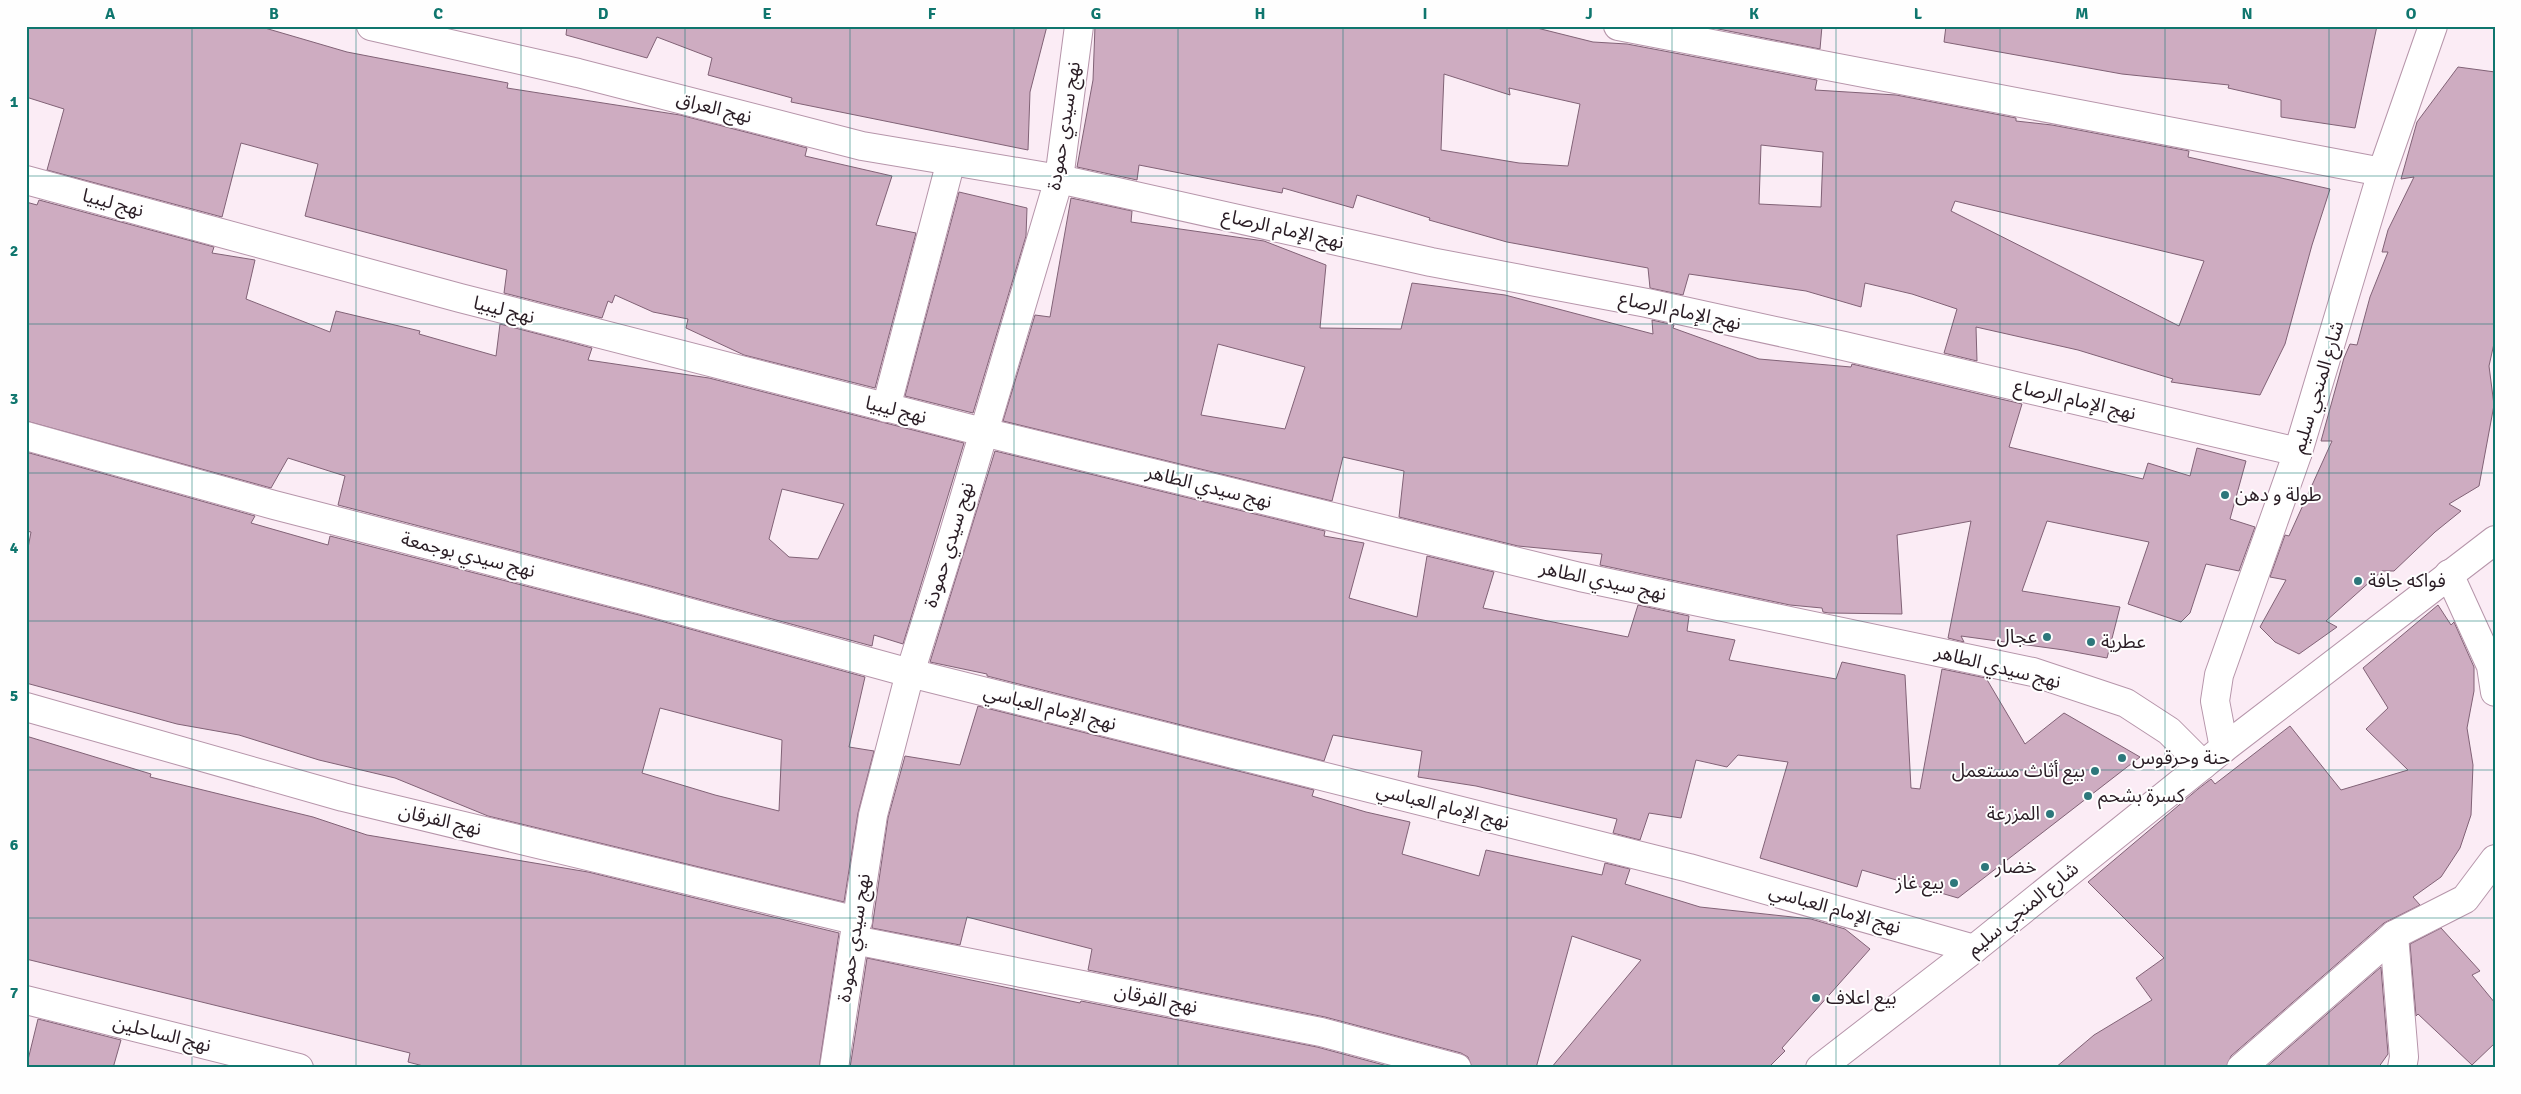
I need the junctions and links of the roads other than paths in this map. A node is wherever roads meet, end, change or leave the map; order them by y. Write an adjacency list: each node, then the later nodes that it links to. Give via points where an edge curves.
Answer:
1 (371, 26): 5 (street, نهج العراق, via 578,73 862,146)
2 (1079, 26): 7 (street, نهج سيدي حمودة)
3 (1618, 26): 6 (street)
4 (2433, 26): 6 (street, شارع المنجي سليم)
5 (951, 161): 7 (street, نهج العراق); 9 (street)
6 (2382, 172): 12 (street, شارع المنجي سليم)
7 (1059, 179): 10 (street, نهج سيدي حمودة); 12 (street, نهج الإمام الرصاع, via 1431,262 1647,303 1825,342)
8 (26, 180): 9 (street, نهج ليبيا, via 460,298)
9 (886, 408): 10 (street, نهج ليبيا)
10 (983, 432): 15 (street, نهج سيدي حمودة); 19 (street, نهج سيدي الطاهر, via 1580,577 2033,672 2126,703 2169,731)
11 (26, 436): 15 (street, نهج سيدي بوجمعة)
12 (2298, 452): 18 (street, شارع المنجي سليم, via 2219,675 2215,701)
13 (2495, 540): 14 (street, شارع المنجي سليم)
14 (2450, 574): 16 (street, via 2491,666); 18 (street, شارع المنجي سليم)
15 (910, 673): 21 (street, نهج سيدي حمودة, via 873,815); 23 (street, نهج الإمام العباسي, via 1689,868)
16 (2495, 692)
17 (26, 707): 21 (street, نهج الفرقان, via 343,797)
18 (2224, 748): 19 (street, شارع المنجي سليم)
19 (2203, 765): 23 (street, شارع المنجي سليم)
20 (2495, 859): 22 (street, via 2465,899)
21 (856, 931): 26 (street, نهج سيدي حمودة); 27 (street, نهج الفرقان, via 1321,1032)
22 (2394, 936): 29 (street); 30 (street, via 2404,1057)
23 (1974, 949): 28 (street, شارع المنجي سليم)
24 (26, 1000): 25 (street, نهج الساحلين)
25 (299, 1068)
26 (834, 1068)
27 (1457, 1068)
28 (1820, 1068)
29 (2241, 1068)
30 (2402, 1068)

